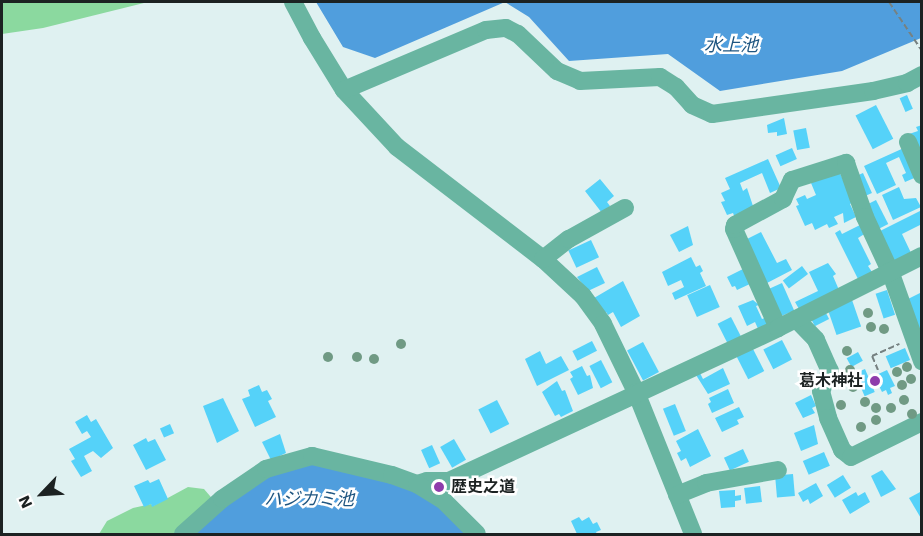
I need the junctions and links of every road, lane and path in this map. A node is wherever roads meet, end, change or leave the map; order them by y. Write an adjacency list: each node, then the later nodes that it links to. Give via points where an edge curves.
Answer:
1 (293, 2): 5 (street)
2 (889, 2): 3 (path)
3 (921, 51)
4 (921, 75): 5 (street, via 907,83 873,91 712,114 692,105 676,87 660,77 580,81 557,71 518,34 506,28 486,30)
5 (344, 90): 10 (street, via 397,147)
6 (908, 142): 7 (street)
7 (921, 174)
8 (625, 208): 10 (street, via 569,239)
9 (921, 256): 11 (street)
10 (543, 260): 17 (street, via 584,296 603,324)
11 (890, 271): 12 (street); 13 (street, via 846,163 792,180 783,199 734,229); 14 (street)
12 (796, 319): 13 (street); 18 (street, via 816,340 830,371 821,391 842,450 851,458)
13 (778, 328): 17 (street)
14 (911, 339): 15 (street); 16 (path, via 872,356)
15 (921, 361)
16 (878, 370)
17 (636, 392): 20 (street); 22 (street)
18 (921, 422)
19 (778, 470): 22 (street, via 705,483)
20 (449, 481): 21 (street); 23 (street)
21 (417, 484): 23 (street); 24 (street, via 312,456 266,469 222,498)
22 (677, 495): 26 (street)
23 (444, 500): 25 (street)
24 (183, 534)
25 (477, 534)
26 (693, 534)

